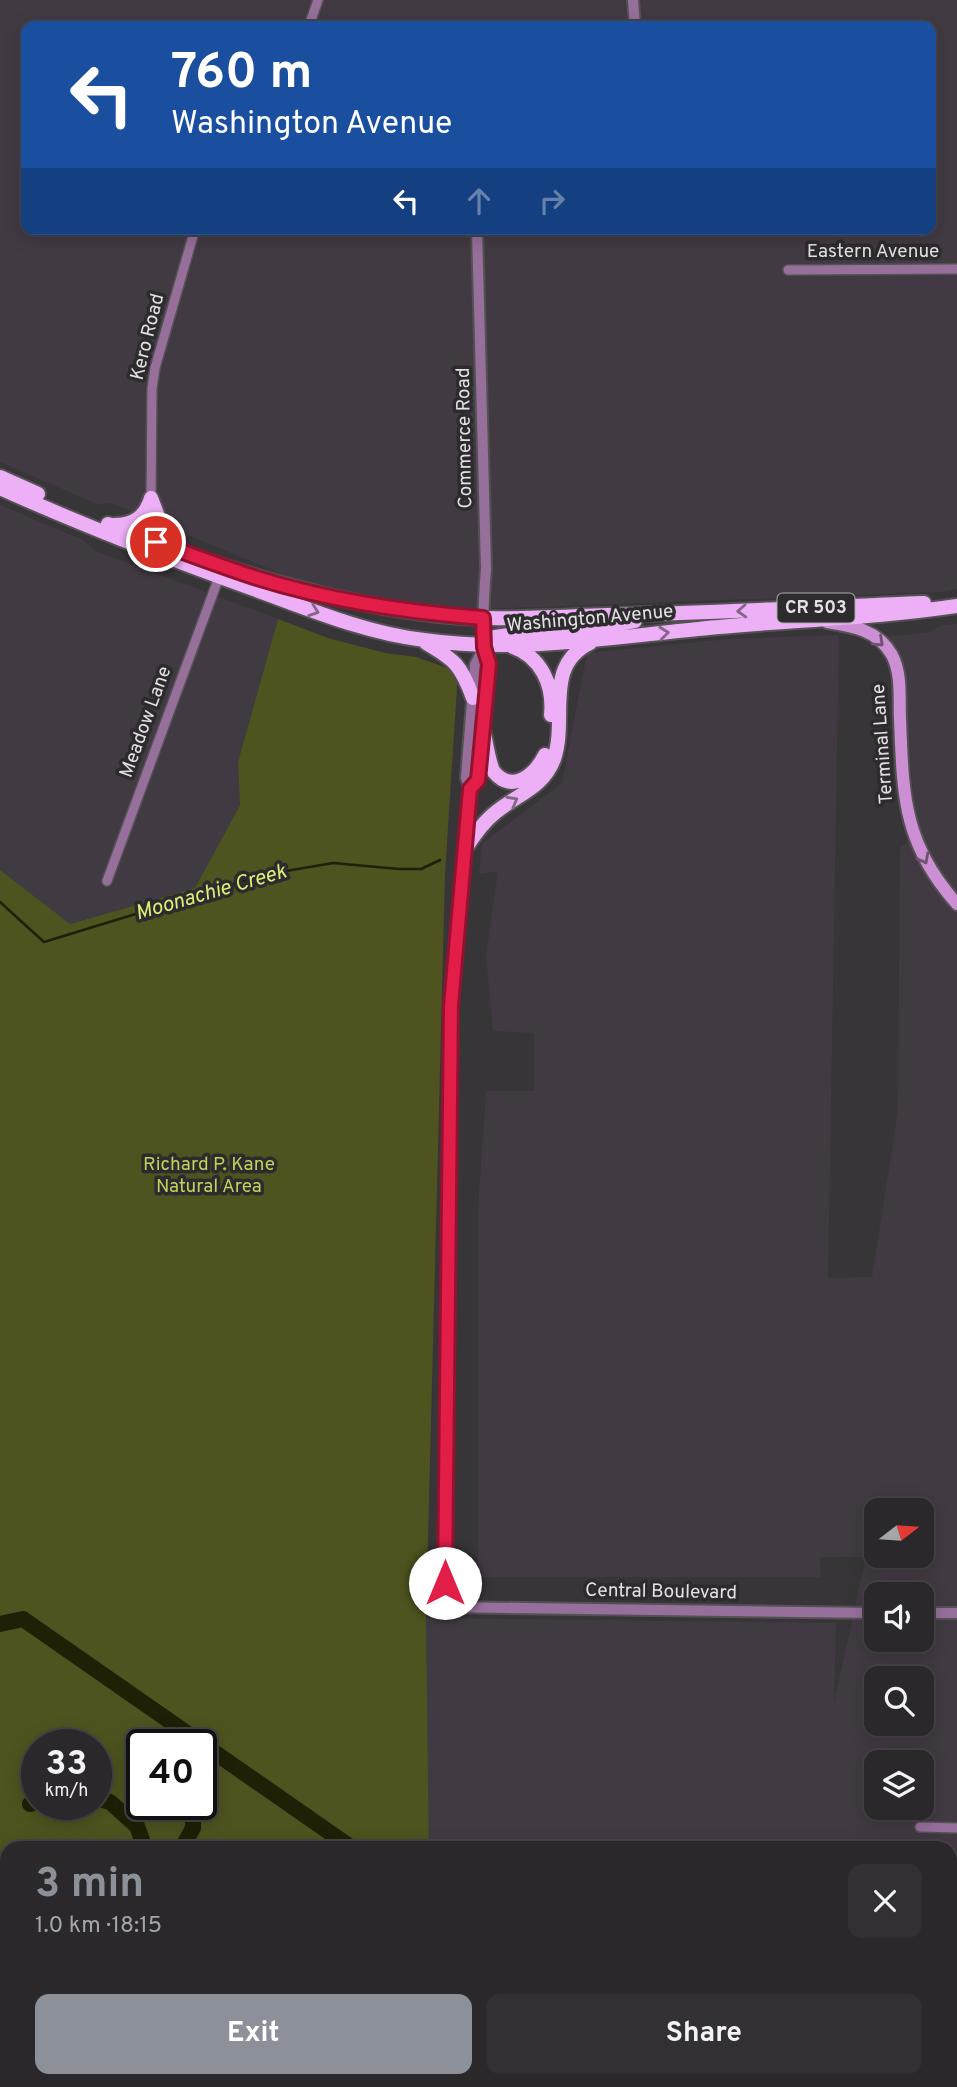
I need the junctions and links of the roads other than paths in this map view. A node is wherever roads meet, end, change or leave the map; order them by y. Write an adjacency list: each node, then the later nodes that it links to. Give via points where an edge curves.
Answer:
1 (317, 0): 3 (street)
2 (633, 0): 4 (street)
3 (311, 21)
4 (635, 21)
5 (193, 235): 11 (street, Kero Road, via 155,368)
6 (477, 235): 17 (street, Commerce Road, via 486,568)
7 (957, 269): 8 (street, Eastern Avenue)
8 (788, 270)
9 (0, 477): 12 (main road, Washington Avenue / CR 503)
10 (0, 488): 14 (main road, Washington Avenue / CR 503)
11 (151, 498): 12 (main road, via 137,521); 13 (main road, via 167,540)
12 (112, 526): 13 (main road, Washington Avenue / CR 503)
13 (178, 550): 17 (main road, Washington Avenue / CR 503, via 314,593 424,614)
14 (219, 577): 19 (main road, Washington Avenue / CR 503, one-way to 19, via 328,616); 27 (street, Meadow Lane)
15 (957, 604): 16 (main road, Washington Avenue / CR 503, one-way to 16); 18 (main road, Washington Avenue / CR 503)
16 (674, 614): 17 (main road, Washington Avenue / CR 503); 22 (main road, via 567,632 495,637)
17 (483, 618): 22 (street, Commerce Road)
18 (816, 620): 20 (main road, Washington Avenue / CR 503, one-way to 18); 28 (main road, Terminal Lane, one-way to 28, via 868,632 891,655 898,676 907,815 926,863)
19 (421, 640): 22 (main road, Washington Avenue / CR 503); 23 (main road, via 456,663)
20 (596, 640): 21 (main road, Washington Avenue / CR 503); 26 (main road, one-way to 20, via 486,821 534,788 549,768 557,745 565,665 576,651)
21 (512, 646): 22 (main road, Washington Avenue / CR 503); 24 (main road, via 541,667 550,687 548,748 538,769 525,780 502,779 492,771)
22 (484, 647): 23 (street, via 475,665); 24 (street, via 489,664)
23 (473, 698): 25 (street, via 466,778)
24 (483, 730): 25 (street, via 478,780)
25 (470, 789): 26 (street)
26 (465, 849): 29 (street, Central Boulevard, via 451,1006 445,1607)
27 (107, 881)
28 (957, 904)
29 (864, 1613)
30 (934, 1613): 31 (street)
31 (957, 1613)
32 (920, 1828): 33 (street)
33 (957, 1828)

